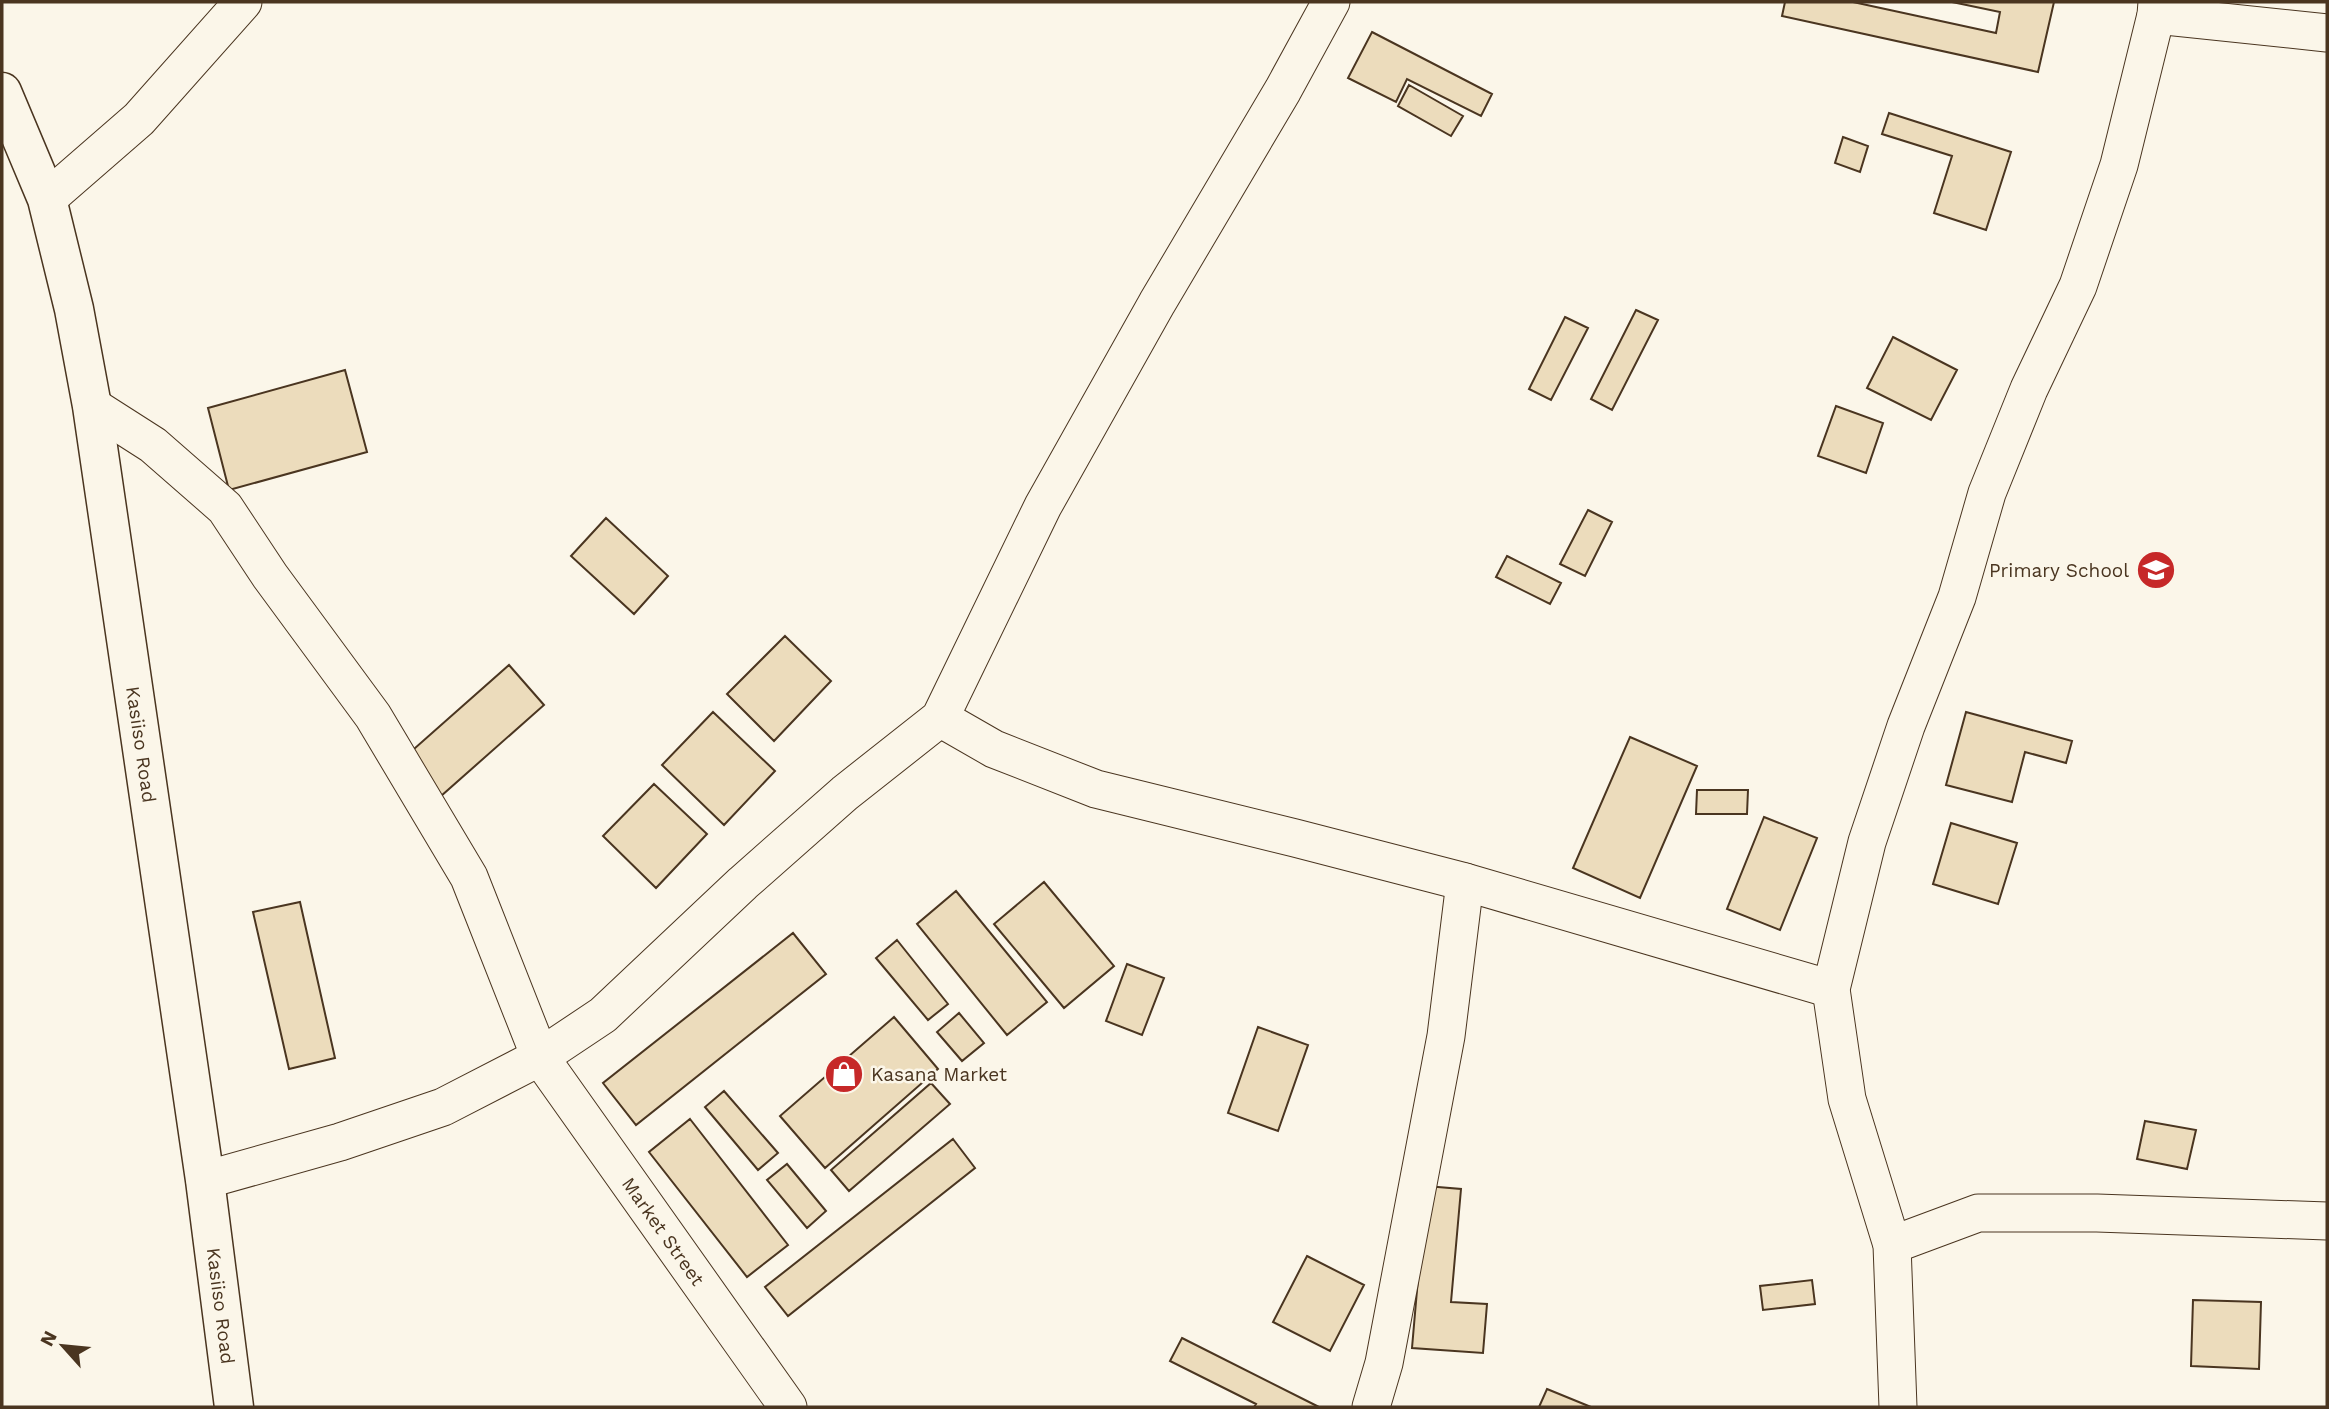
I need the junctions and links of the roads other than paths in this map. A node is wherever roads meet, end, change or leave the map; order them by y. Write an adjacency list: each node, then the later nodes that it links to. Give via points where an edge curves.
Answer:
1 (243, 2): 6 (street, via 139,119)
2 (1331, 2): 8 (street, via 1043,506)
3 (2156, 8): 4 (street); 10 (street, via 2119,164 2078,286 1987,493 1956,597 1867,842)
4 (2327, 33)
5 (2, 92): 6 (main road, Kasiiso Road)
6 (47, 199): 7 (main road, Kasiiso Road)
7 (92, 406): 11 (street, Market Street, via 153,445 225,508 373,716 468,877); 12 (main road, Kasiiso Road)
8 (940, 718): 9 (street, via 993,749 1096,789); 11 (street, via 824,811 603,1015)
9 (1465, 883): 10 (street); 17 (street, via 1446,1036 1384,1363)
10 (1831, 989): 14 (street, via 1847,1099)
11 (540, 1057): 12 (street, via 443,1107); 16 (street, Market Street)
12 (205, 1180): 15 (main road, Kasiiso Road)
13 (2327, 1221): 14 (street, via 1978,1213)
14 (1892, 1245): 18 (street)
15 (234, 1407)
16 (788, 1407)
17 (1371, 1407)
18 (1898, 1407)

